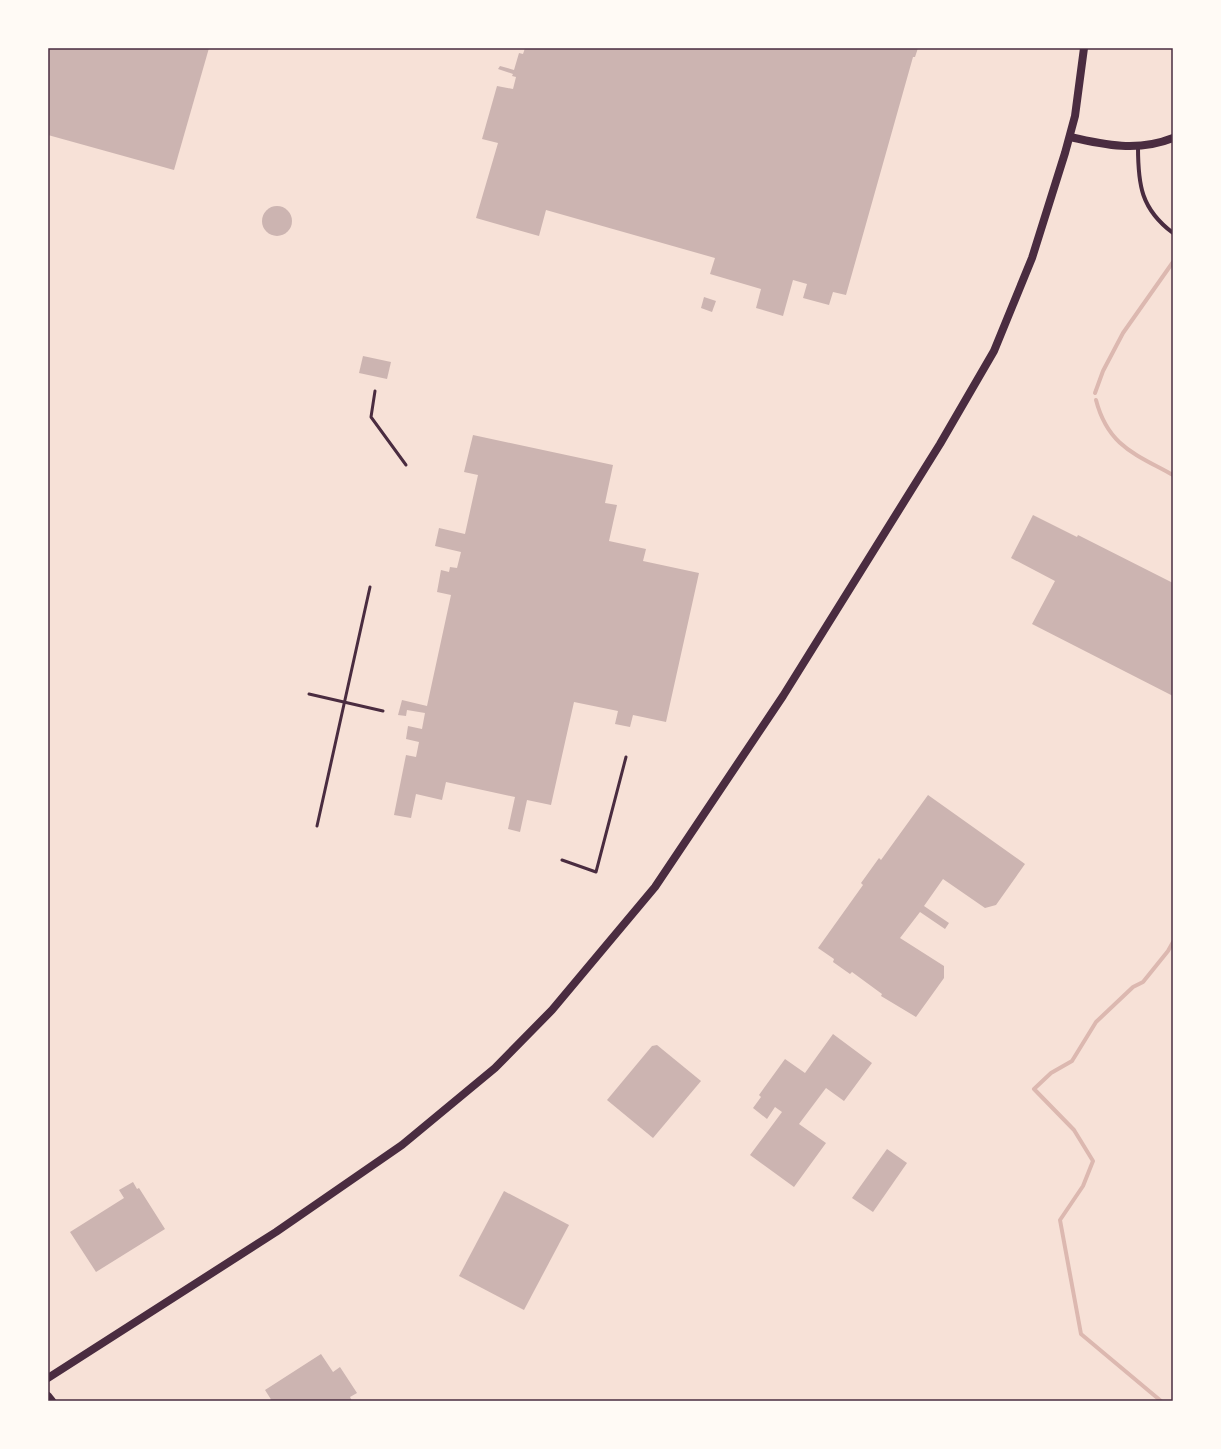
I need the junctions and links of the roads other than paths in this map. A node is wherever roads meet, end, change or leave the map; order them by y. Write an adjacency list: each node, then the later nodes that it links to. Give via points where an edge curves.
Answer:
1 (1084, 48): 2 (main road)
2 (1070, 137): 4 (main road, via 1112,146); 15 (main road, via 1032,258 994,350 940,444 783,696 655,887 552,1010 495,1068 402,1145 276,1232)
3 (1173, 138): 4 (main road)
4 (1138, 147): 5 (street, via 1142,194 1157,220)
5 (1173, 233)
6 (375, 391): 7 (lane, via 371,417)
7 (406, 465)
8 (370, 587): 10 (lane)
9 (309, 694): 10 (lane)
10 (344, 702): 11 (lane); 13 (lane)
11 (383, 710)
12 (626, 757): 14 (lane, via 596,872)
13 (317, 826)
14 (562, 860)
15 (48, 1378)
16 (48, 1396): 17 (main road)
17 (52, 1401)

